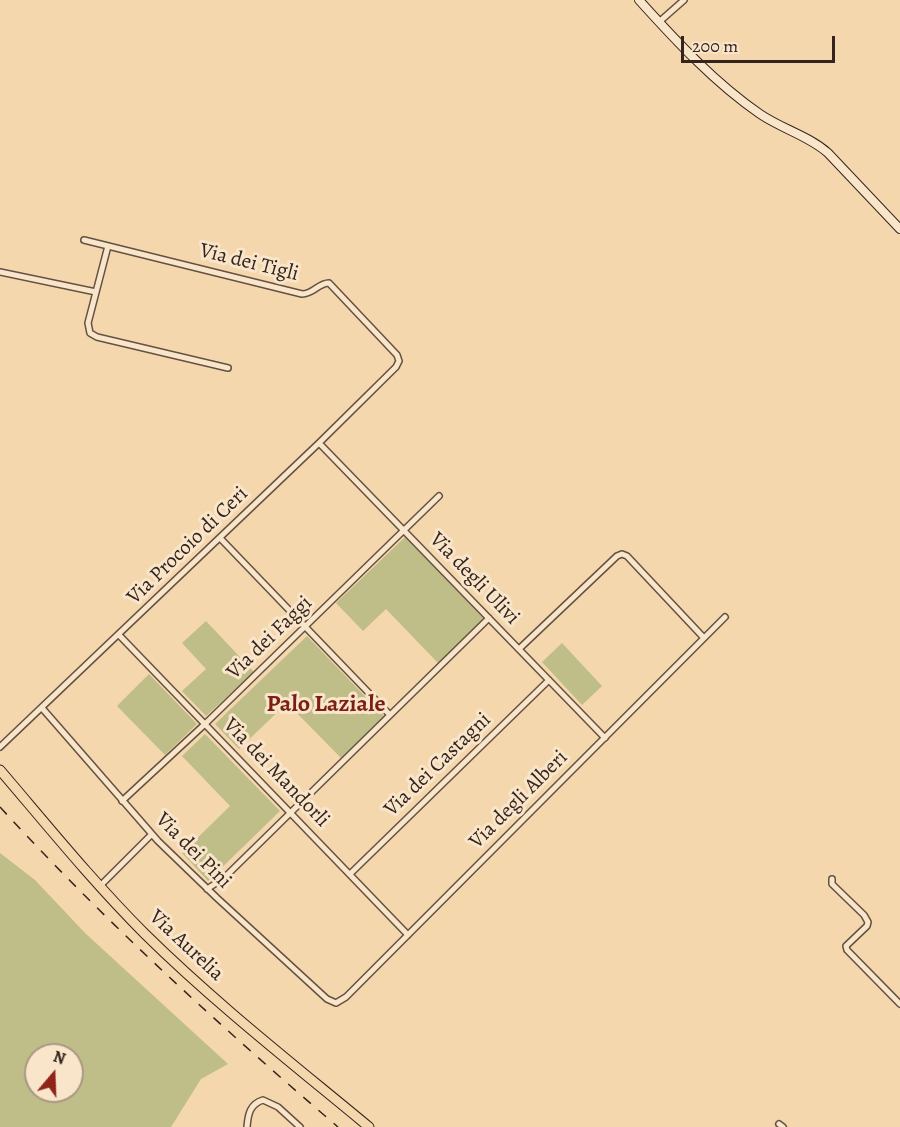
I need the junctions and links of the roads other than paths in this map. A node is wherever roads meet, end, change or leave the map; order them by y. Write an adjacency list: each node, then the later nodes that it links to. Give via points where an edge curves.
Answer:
1 (639, 0): 3 (street)
2 (684, 0): 3 (street)
3 (659, 22): 4 (street, via 751,108 824,150)
4 (900, 229)
5 (84, 240): 6 (street, Via dei Tigli)
6 (108, 246): 8 (street); 9 (street, Via dei Tigli, via 302,294 329,282 397,355)
7 (0, 272): 8 (street)
8 (96, 292): 10 (street, via 88,325 94,336)
9 (396, 367): 11 (street, Via Procoio di Ceri)
10 (228, 368)
11 (319, 443): 13 (street, Via degli Ulivi); 14 (street, Via Procoio di Ceri)
12 (439, 496): 13 (street, Via dei Faggi)
13 (404, 530): 16 (street, Via degli Ulivi); 17 (street, Via dei Faggi)
14 (220, 538): 17 (street); 18 (street, Via Procoio di Ceri)
15 (725, 617): 19 (street, Via degli Alberi)
16 (489, 618): 20 (street, Via degli Ulivi); 23 (street)
17 (304, 626): 23 (street); 24 (street, Via dei Faggi)
18 (119, 635): 22 (street, Via Procoio di Ceri); 24 (street, Via dei Mandorli)
19 (704, 638): 20 (street, via 622,555); 25 (street, Via degli Alberi)
20 (519, 649): 21 (street, Via degli Ulivi)
21 (549, 680): 25 (street, Via degli Ulivi); 31 (street, Via dei Castagni)
22 (42, 708): 26 (street, Via Procoio di Ceri); 28 (street, Via dei Pini)
23 (390, 715): 29 (street)
24 (205, 724): 28 (street, Via dei Faggi); 29 (street, Via dei Mandorli)
25 (605, 738): 35 (street, Via degli Alberi)
26 (0, 747)
27 (0, 770): 33 (main road, Via Aurelia)
28 (122, 801): 30 (street, Via dei Pini)
29 (291, 812): 31 (street, Via dei Mandorli); 34 (street, via 224,878)
30 (152, 834): 33 (street); 34 (street, Via dei Pini)
31 (350, 874): 35 (street, Via dei Mandorli)
32 (831, 879): 37 (street, via 868,922 846,949)
33 (100, 886): 40 (main road, Via Aurelia, via 184,971)
34 (207, 889): 36 (street, Via dei Pini)
35 (408, 935): 36 (street, Via degli Alberi, via 346,997)
36 (334, 1003)
37 (900, 1004)
38 (247, 1127): 39 (street, via 251,1107 266,1100)
39 (300, 1127)
40 (369, 1127)

